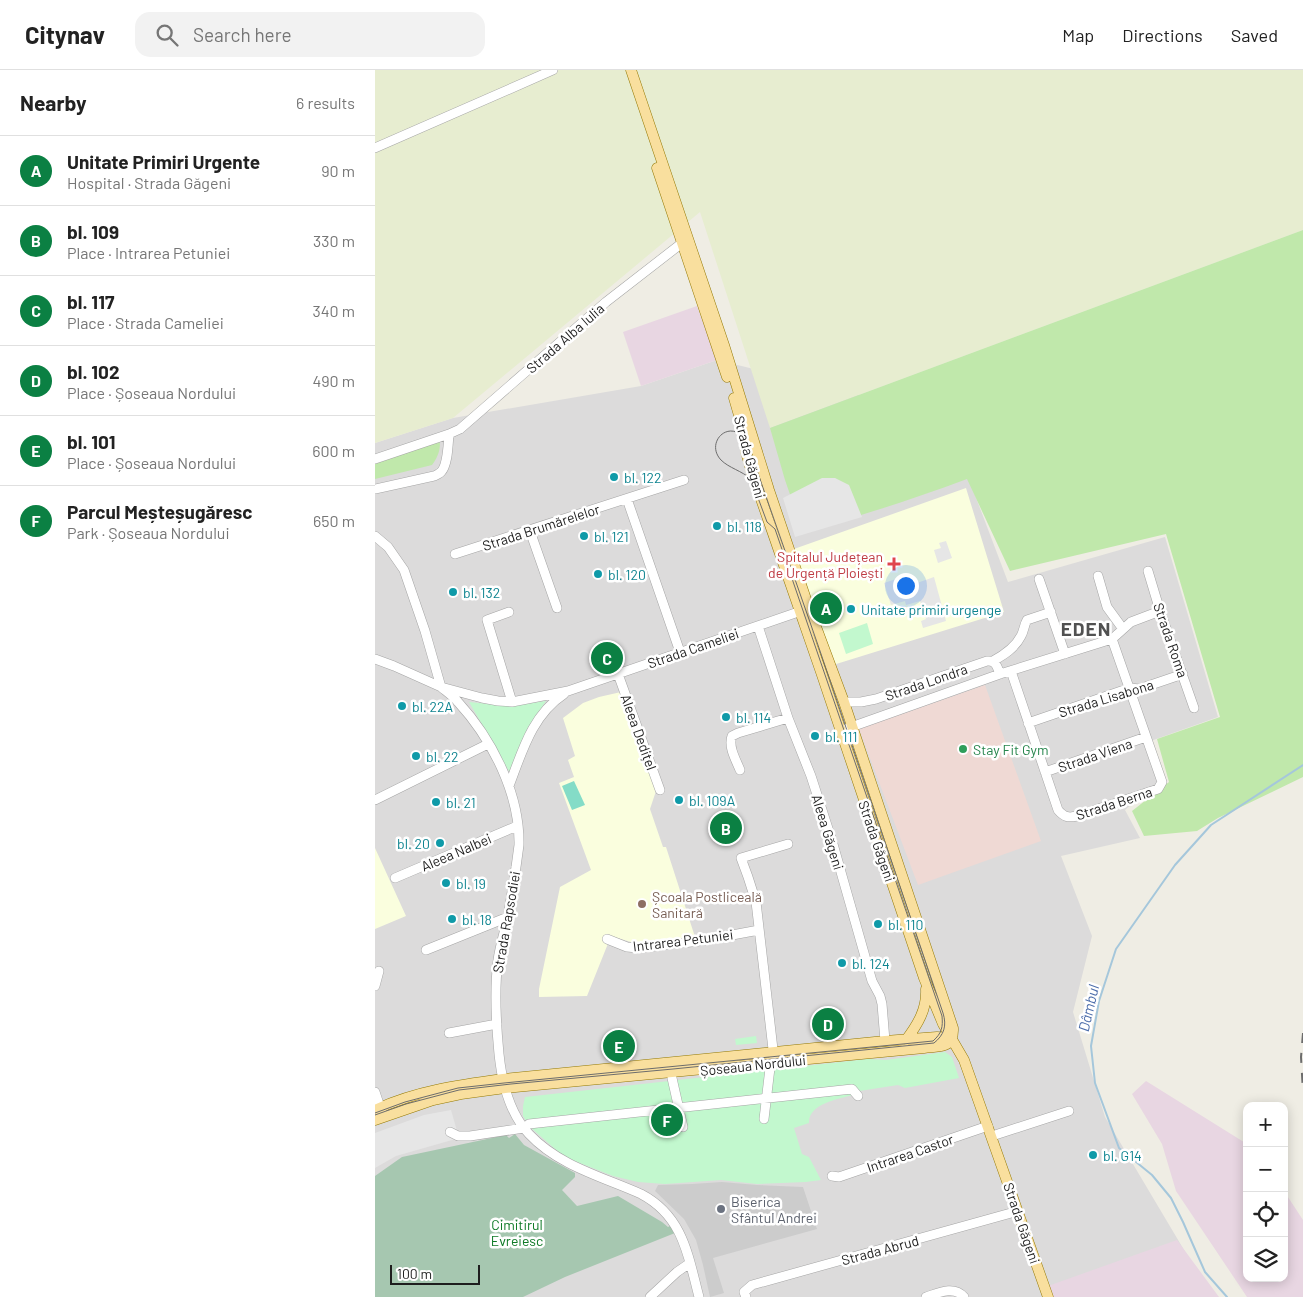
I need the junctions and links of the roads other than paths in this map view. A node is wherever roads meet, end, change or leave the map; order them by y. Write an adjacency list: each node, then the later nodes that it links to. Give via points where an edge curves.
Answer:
1 (553, 70): 4 (street)
2 (624, 70): 5 (main road, Strada Găgeni)
3 (631, 70): 6 (main road, Strada Găgeni, via 689,239)
4 (375, 148)
5 (683, 243): 6 (main road, Strada Găgeni); 7 (street, Strada Alba Iulia, via 606,302 460,429)
6 (743, 416): 19 (main road, Strada Găgeni)
7 (449, 434): 8 (street, Strada Alba Iulia); 10 (street, via 441,473)
8 (375, 459)
9 (684, 480): 11 (street, Strada Brumărelelor)
10 (375, 489)
11 (627, 499): 12 (street, Strada Brumărelelor); 26 (street)
12 (531, 530): 14 (street, Strada Brumărelelor); 18 (street)
13 (375, 536): 35 (street, via 388,547 404,570)
14 (455, 554)
15 (1147, 572): 22 (street, Strada Roma)
16 (1098, 576): 24 (street, via 1107,607)
17 (1039, 579): 21 (street)
18 (557, 608)
19 (805, 610): 23 (street, Strada Cameliei); 40 (main road, Strada Găgeni); 45 (main road, Strada Găgeni)
20 (509, 612): 39 (street, via 487,620)
21 (1051, 612): 27 (street); 29 (street, via 1027,620 1021,637 1008,653)
22 (1160, 612): 24 (street, Strada Londra, via 1131,622); 33 (street, Strada Roma)
23 (758, 626): 26 (street, Strada Cameliei); 42 (street, Aleea Găgeni)
24 (1123, 629): 25 (street, Strada Londra)
25 (1112, 639): 27 (street, Strada Londra); 36 (street)
26 (680, 652): 31 (street, Strada Cameliei)
27 (1065, 654): 30 (street, Strada Londra)
28 (375, 659): 35 (street, Strada Cameliei)
29 (993, 661): 32 (street); 34 (street, Strada Londra)
30 (1011, 671): 32 (street, Strada Londra); 43 (street)
31 (618, 674): 37 (street, Strada Cameliei); 51 (street, Aleea Dedițel)
32 (999, 674): 38 (street, Strada Londra)
33 (1183, 674): 36 (street, Strada Lisabona, via 1139,689); 41 (street, Strada Roma)
34 (925, 683): 38 (street); 40 (street, Strada Londra, via 876,699)
35 (441, 687): 39 (street, Strada Cameliei); 47 (street, Strada Rapsodiei, via 457,700)
36 (1130, 688): 43 (street, Strada Lisabona); 46 (street)
37 (568, 691): 39 (street, Strada Cameliei); 50 (street, via 551,703 536,722)
38 (931, 699): 44 (street, Strada Londra)
39 (512, 702)
40 (844, 702): 44 (main road, Strada Găgeni)
41 (1195, 708)
42 (788, 718): 48 (street, via 732,736 731,748); 69 (street, Aleea Găgeni, via 811,776 872,981 880,996)
43 (1028, 722): 49 (street)
44 (852, 728): 45 (street, Strada Londra); 67 (main road, Strada Găgeni, via 953,1028)
45 (840, 731): 61 (main road, Strada Găgeni)
46 (1146, 737): 49 (street, Strada Viena); 49 (street, Strada Berna, via 1163,782 1158,788 1066,818 1058,810)
47 (488, 744): 50 (street, Strada Rapsodiei); 52 (street)
48 (739, 770)
49 (1045, 772)
50 (509, 786): 53 (street, Strada Rapsodiei)
51 (660, 790)
52 (375, 800)
53 (517, 826): 55 (street, Aleea Nalbei); 56 (street, Strada Rapsodiei, via 519,846)
54 (788, 844): 57 (street, via 741,858 756,902)
55 (395, 878)
56 (507, 917): 59 (street); 64 (street, Strada Rapsodiei, via 498,961)
57 (759, 930): 58 (street, Intrarea Petuniei, via 638,948); 70 (street)
58 (607, 939)
59 (426, 950)
60 (379, 972): 62 (street)
61 (923, 978): 63 (main road, Strada Găgeni); 68 (main road, via 926,990 924,1007 918,1024)
62 (375, 986)
63 (939, 1014): 66 (main road, via 932,1033); 67 (main road, Strada Găgeni)
64 (497, 1024): 65 (street); 73 (street, Strada Rapsodiei)
65 (449, 1033)
66 (923, 1038): 67 (main road, Șoseaua Nordului); 68 (main road, Șoseaua Nordului)
67 (952, 1038): 71 (main road, Șoseaua Nordului, via 947,1045); 85 (main road, Strada Găgeni, via 964,1060)
68 (906, 1040): 69 (main road, Șoseaua Nordului)
69 (885, 1041): 70 (main road, Șoseaua Nordului)
70 (773, 1052): 71 (street); 73 (main road, Șoseaua Nordului, via 767,1048 737,1052 732,1056)
71 (772, 1065): 73 (main road, Șoseaua Nordului); 76 (street)
72 (672, 1078): 77 (street)
73 (504, 1084): 80 (main road, Șoseaua Nordului); 83 (street, Strada Rapsodiei, via 513,1112)
74 (375, 1092): 80 (street)
75 (858, 1096): 76 (street, via 851,1089)
76 (766, 1099): 77 (street); 81 (street)
77 (679, 1109): 79 (street); 82 (street)
78 (1069, 1111): 85 (street, Intrarea Castor)
79 (654, 1112): 83 (street, via 529,1124); 84 (street)
80 (378, 1114)
81 (764, 1119)
82 (683, 1127)
83 (524, 1128): 86 (street, via 470,1136); 89 (street, Strada Rapsodiei, via 539,1144 572,1165 654,1201 676,1226)
84 (664, 1129)
85 (990, 1131): 87 (street, Intrarea Castor, via 839,1177); 88 (main road, Strada Găgeni)
86 (449, 1132)
87 (832, 1176)
88 (1018, 1211): 90 (street, Strada Abrud, via 752,1285); 95 (main road, Strada Găgeni)
89 (690, 1263): 91 (street); 92 (street, Strada Rapsodiei)
90 (745, 1295)
91 (650, 1297)
92 (699, 1297)
93 (926, 1297): 94 (street, via 952,1290)
94 (963, 1297)
95 (1048, 1297)

